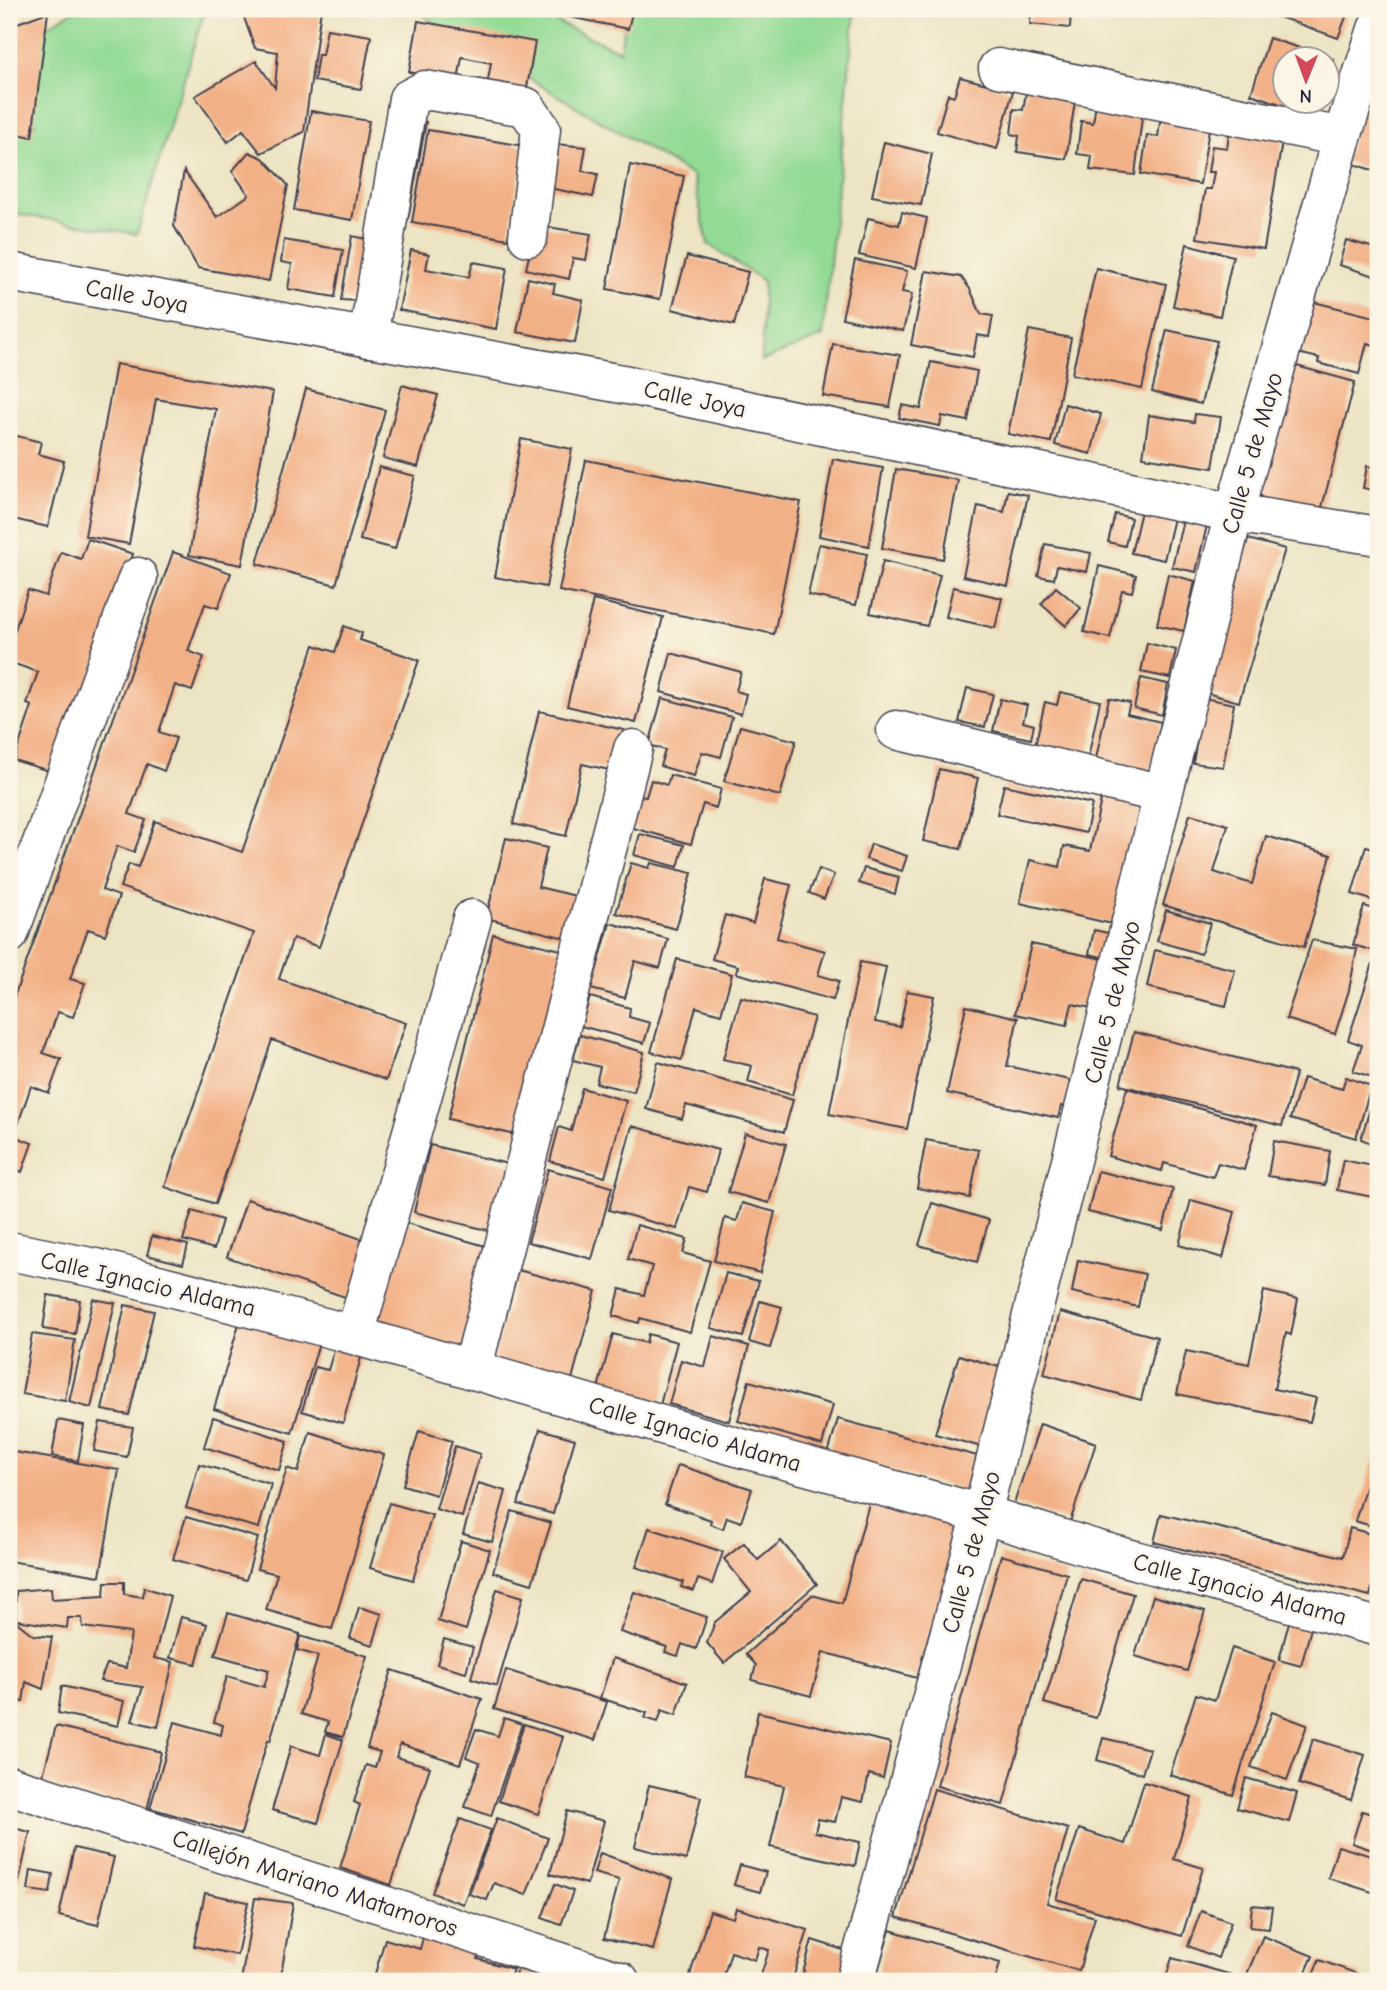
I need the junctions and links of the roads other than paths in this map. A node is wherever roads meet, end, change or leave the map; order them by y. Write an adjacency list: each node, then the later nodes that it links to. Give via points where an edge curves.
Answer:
1 (1378, 26): 3 (street, Calle 5 de Mayo)
2 (998, 68): 3 (street)
3 (1342, 137): 7 (street, Calle 5 de Mayo)
4 (528, 237): 6 (street, via 541,129 526,107 425,90 408,99)
5 (9, 272): 6 (street, Calle Joya)
6 (368, 338): 7 (street, Calle Joya, via 633,386)
7 (1234, 513): 8 (street, Calle Joya); 12 (street, Calle 5 de Mayo)
8 (1378, 536)
9 (138, 577): 14 (street)
10 (896, 730): 12 (street)
11 (633, 749): 17 (street)
12 (1163, 794): 18 (street, Calle 5 de Mayo)
13 (472, 919): 16 (street)
14 (9, 934)
15 (9, 1251): 16 (street, Calle Ignacio Aldama, via 96,1268)
16 (355, 1335): 17 (street, Calle Ignacio Aldama)
17 (472, 1370): 18 (street, Calle Ignacio Aldama)
18 (982, 1514): 19 (street, Calle Ignacio Aldama); 22 (street, Calle 5 de Mayo)
19 (1378, 1628)
20 (9, 1785): 21 (street, Callejón Mariano Matamoros)
21 (620, 1981)
22 (855, 1981)

